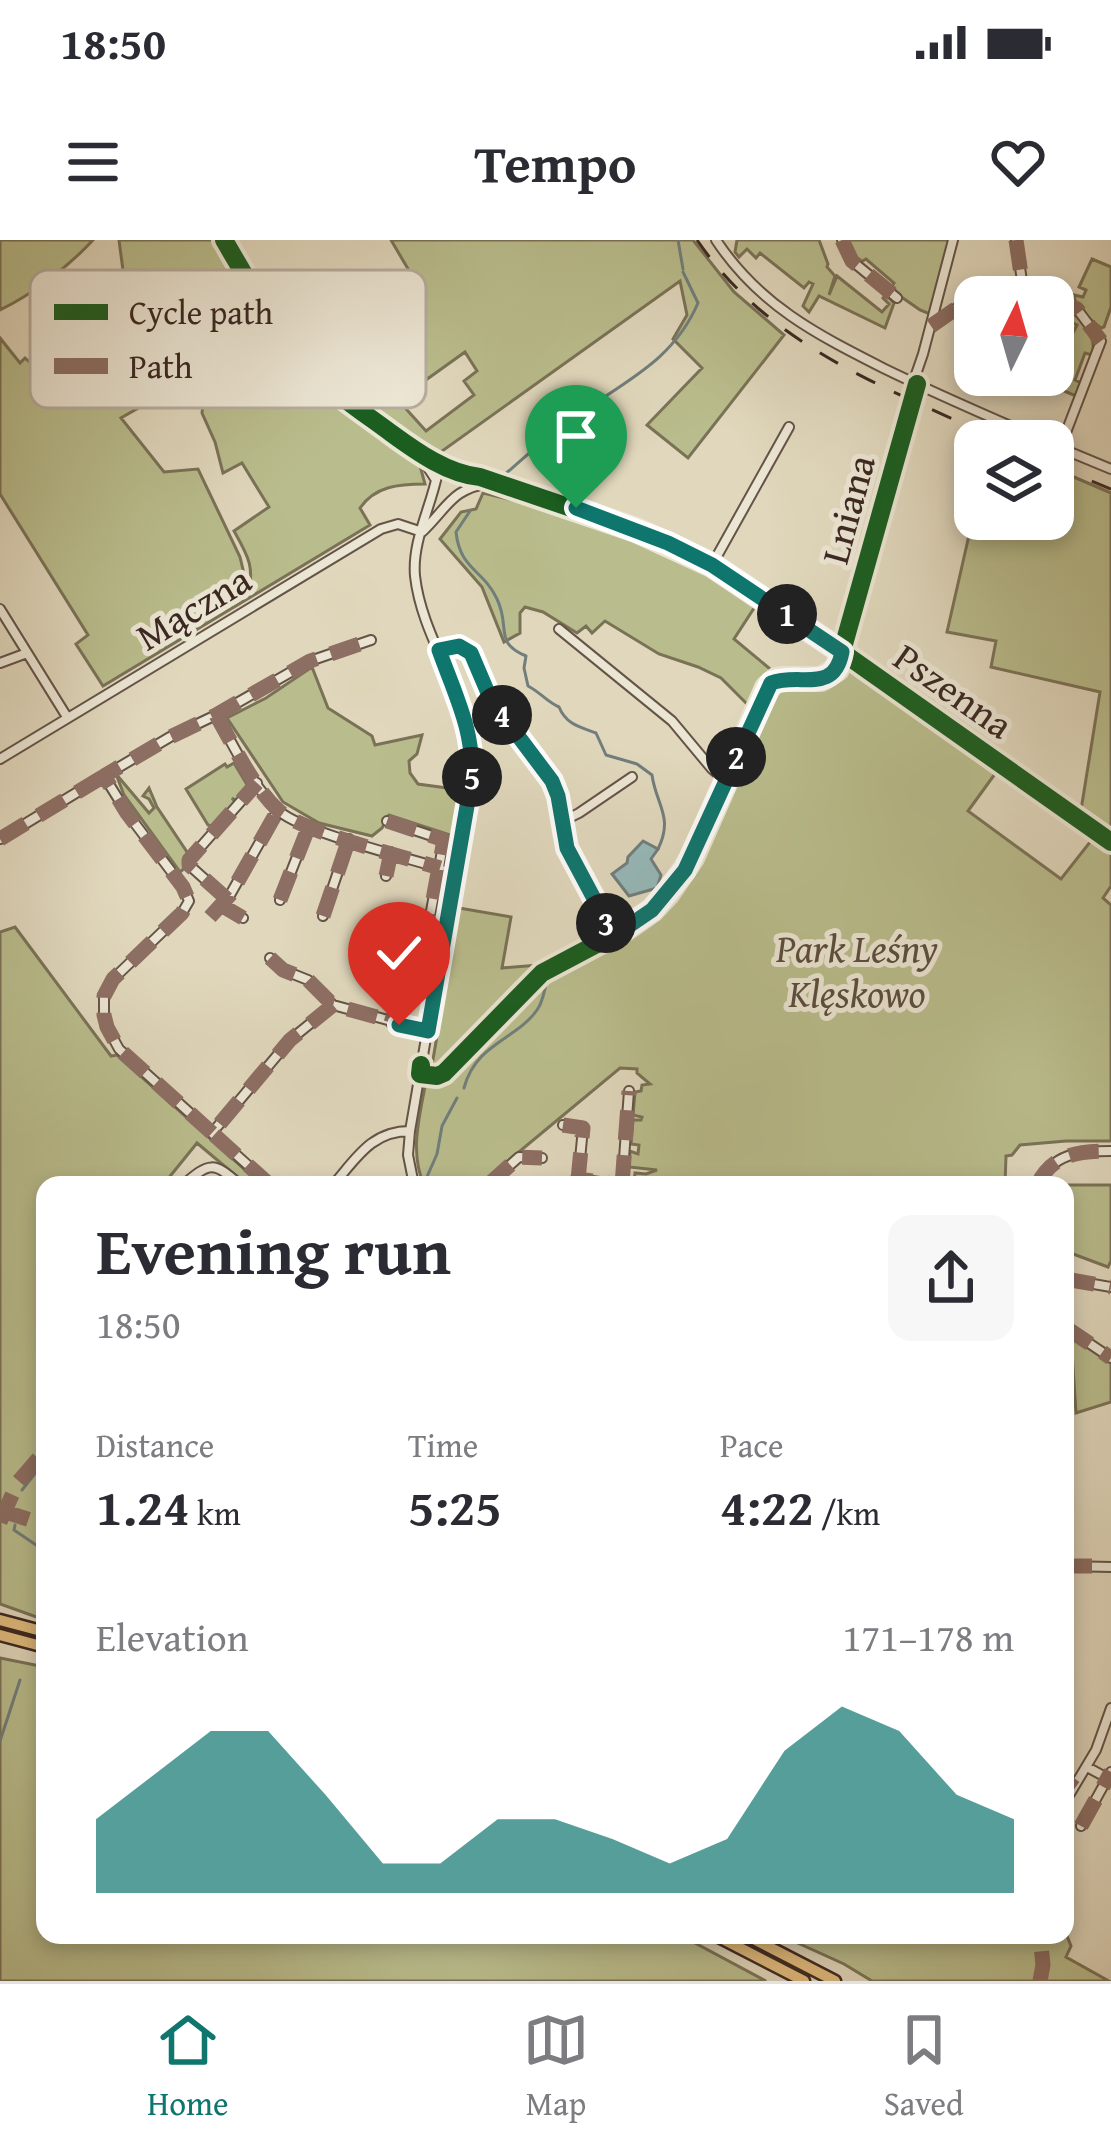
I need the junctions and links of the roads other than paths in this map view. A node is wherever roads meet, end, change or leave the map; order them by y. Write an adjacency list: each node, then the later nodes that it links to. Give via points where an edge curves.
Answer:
1 (224, 240): 8 (street)
2 (716, 240): 7 (street)
3 (726, 240): 7 (street)
4 (842, 240): 10 (street, via 852,261)
5 (952, 240): 13 (street, Lniana)
6 (1016, 240): 9 (street)
7 (736, 268): 14 (street, via 798,323)
8 (242, 270)
9 (1021, 276)
10 (897, 298)
11 (1074, 309): 17 (street, via 1101,341)
12 (954, 310): 13 (street)
13 (931, 326): 14 (street, Lniana)
14 (915, 383): 16 (street); 33 (street, Lniana)
15 (358, 408): 19 (street)
16 (998, 420)
17 (1067, 420)
18 (789, 427): 28 (street)
19 (418, 452): 21 (street); 24 (street)
20 (1074, 454): 22 (street)
21 (450, 469): 23 (street); 24 (street)
22 (1111, 469)
23 (460, 474): 25 (street, Pszenna); 26 (street, via 464,484)
24 (435, 483): 26 (street, via 442,496); 27 (street)
25 (494, 483): 26 (street); 28 (street, Pszenna)
26 (455, 496): 27 (street)
27 (422, 532): 32 (street, via 416,583); 37 (street, Mączna, via 398,524 380,529)
28 (712, 565): 33 (street, Pszenna)
29 (0, 609): 34 (street)
30 (559, 629): 41 (street, via 672,721)
31 (371, 640): 36 (street, via 310,662)
32 (439, 650): 45 (street, via 471,653 491,700 556,787); 51 (street, via 472,745)
33 (842, 652): 41 (street, via 827,677 771,683); 50 (street, Pszenna)
34 (27, 653): 35 (street); 37 (street)
35 (0, 664)
36 (216, 715): 39 (street); 42 (street)
37 (67, 717): 38 (street, Mączna)
38 (0, 759)
39 (104, 776): 47 (street); 66 (street, via 188,901 113,979 104,996 107,1028 119,1049)
40 (632, 777): 45 (street)
41 (725, 780): 57 (street, via 680,878)
42 (257, 783): 43 (street); 43 (street, via 189,860 223,904)
43 (278, 810): 46 (street)
44 (387, 821): 49 (street)
45 (563, 821): 57 (street, via 570,856)
46 (309, 826): 48 (street); 55 (street)
47 (0, 839)
48 (349, 839): 52 (street); 56 (street)
49 (444, 840): 51 (street); 53 (street)
50 (1111, 842)
51 (461, 844): 61 (street)
52 (391, 852): 53 (street); 54 (street)
53 (440, 868): 60 (street, via 422,964 407,969)
54 (386, 876)
55 (280, 900)
56 (323, 916)
57 (614, 936): 62 (street, via 542,973 444,1073)
58 (270, 958): 59 (street)
59 (332, 1005): 60 (street); 66 (street, via 290,1040)
60 (392, 1023): 61 (street)
61 (428, 1031): 62 (street)
62 (420, 1074): 65 (street)
63 (629, 1091): 76 (street)
64 (563, 1126): 75 (street, via 583,1128)
65 (410, 1131): 72 (street, via 379,1136); 73 (street)
66 (212, 1133): 71 (street)
67 (1111, 1150): 77 (street, via 1069,1154)
68 (542, 1158): 74 (street, via 519,1156)
69 (196, 1176): 70 (street, via 207,1167)
70 (229, 1176)
71 (260, 1176)
72 (341, 1176)
73 (412, 1176)
74 (500, 1176)
75 (578, 1176)
76 (623, 1176)
77 (1043, 1176)
78 (1074, 1281): 79 (street)
79 (1111, 1287)
80 (1074, 1333): 81 (street)
81 (1110, 1355)
82 (1074, 1566): 83 (street)
83 (1111, 1567)
84 (0, 1620): 85 (highway)
85 (36, 1630)
86 (0, 1635): 87 (highway)
87 (36, 1645)
88 (1111, 1708): 89 (street)
89 (1087, 1767): 90 (street); 91 (street)
90 (1110, 1777): 92 (street)
91 (1074, 1782)
92 (1081, 1826)
93 (732, 1944): 95 (highway)
94 (763, 1944): 96 (highway)
95 (804, 1981)
96 (835, 1981)

